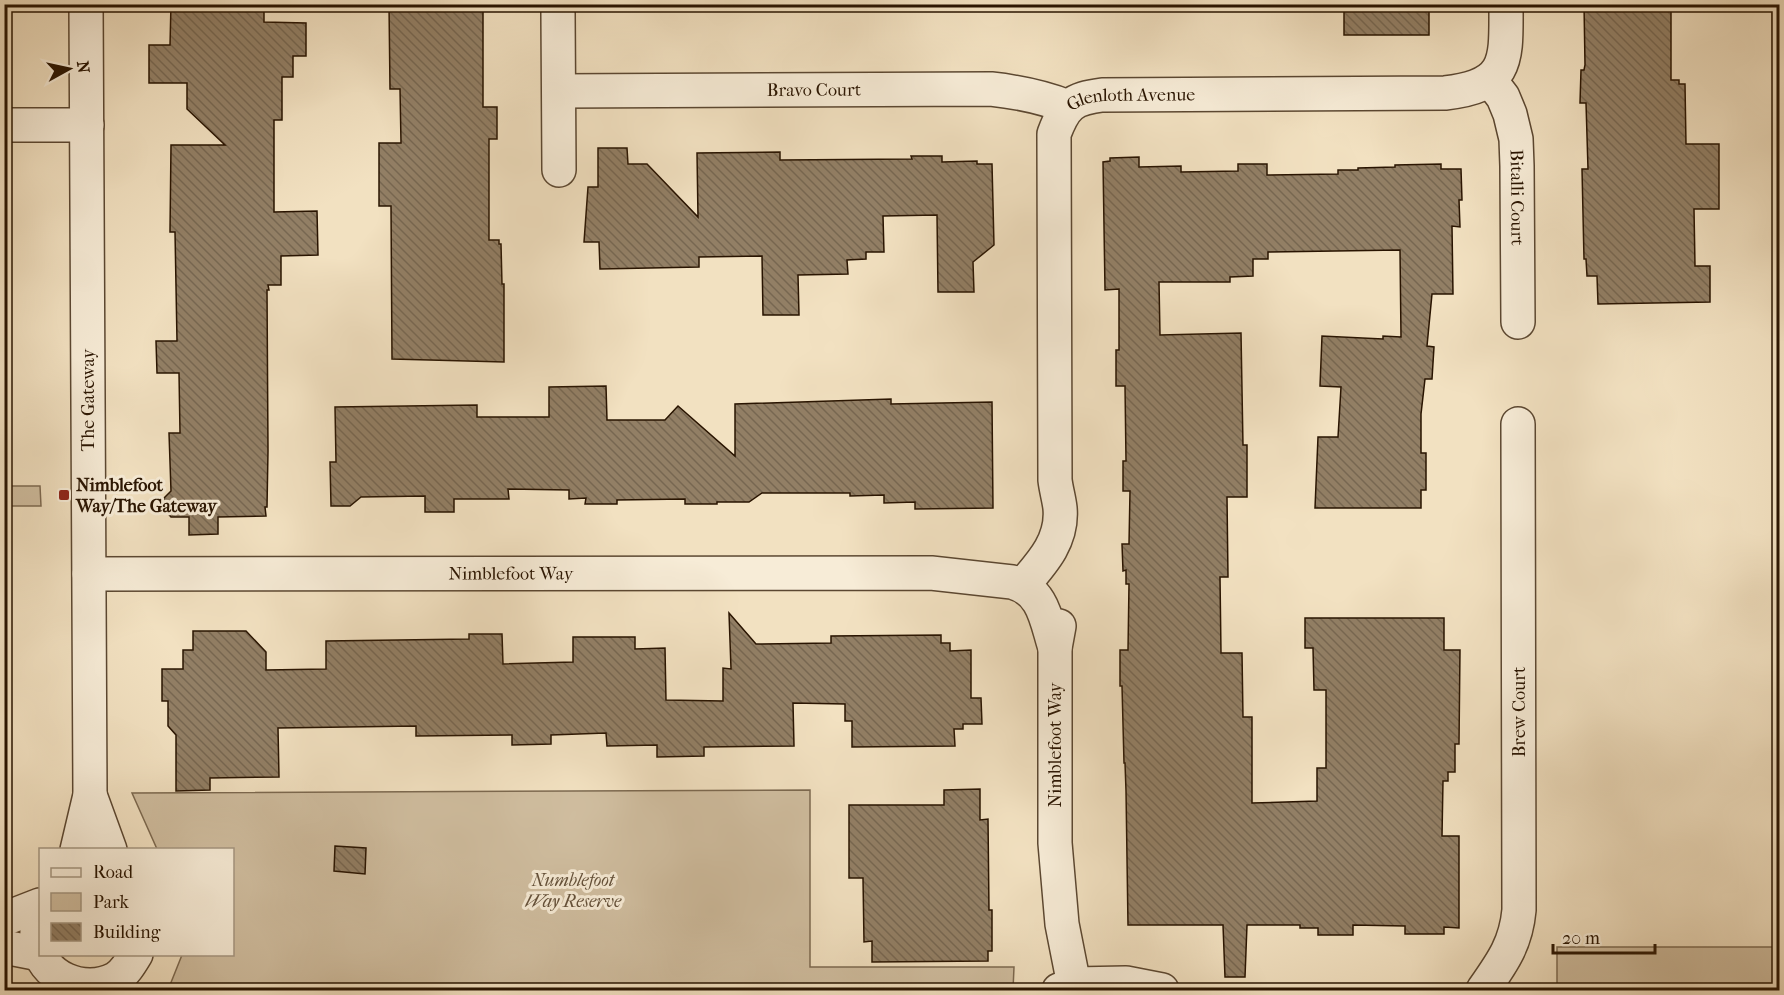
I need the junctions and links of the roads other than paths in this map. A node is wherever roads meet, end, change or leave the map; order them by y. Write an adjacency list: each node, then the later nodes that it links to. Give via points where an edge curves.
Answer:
1 (86, 4): 8 (street, The Gateway)
2 (1506, 4): 4 (street, via 1505,54)
3 (558, 13): 5 (street)
4 (1490, 80): 6 (street, Glenloth Avenue, via 1479,87 1445,93 1102,95 1082,98); 10 (street, Bitalli Court, via 1503,97 1516,139)
5 (559, 91): 6 (street, Bravo Court, via 991,89); 9 (street)
6 (1068, 107): 13 (street, Glenloth Avenue, via 1054,134 1055,480)
7 (4, 125): 8 (street)
8 (87, 125): 12 (street, The Gateway)
9 (559, 170)
10 (1518, 322)
11 (1518, 424): 28 (street, Brew Court, via 1519,910 1511,946)
12 (89, 574): 13 (street, Nimblefoot Way, via 931,573 1012,582); 14 (street, The Gateway)
13 (1028, 574): 26 (street, Nimblefoot Way, via 1055,648 1055,843 1042,925)
14 (90, 795): 15 (street, The Gateway); 16 (street, The Gateway)
15 (77, 848)
16 (110, 848)
17 (39, 905): 19 (street)
18 (39, 918): 21 (street)
19 (4, 919)
20 (4, 948): 22 (street)
21 (39, 950)
22 (39, 954)
23 (41, 956): 25 (street)
24 (122, 974): 25 (street, via 104,984)
25 (63, 985)
26 (1065, 989): 27 (street, via 1126,983)
27 (1162, 990)
28 (1484, 990)

